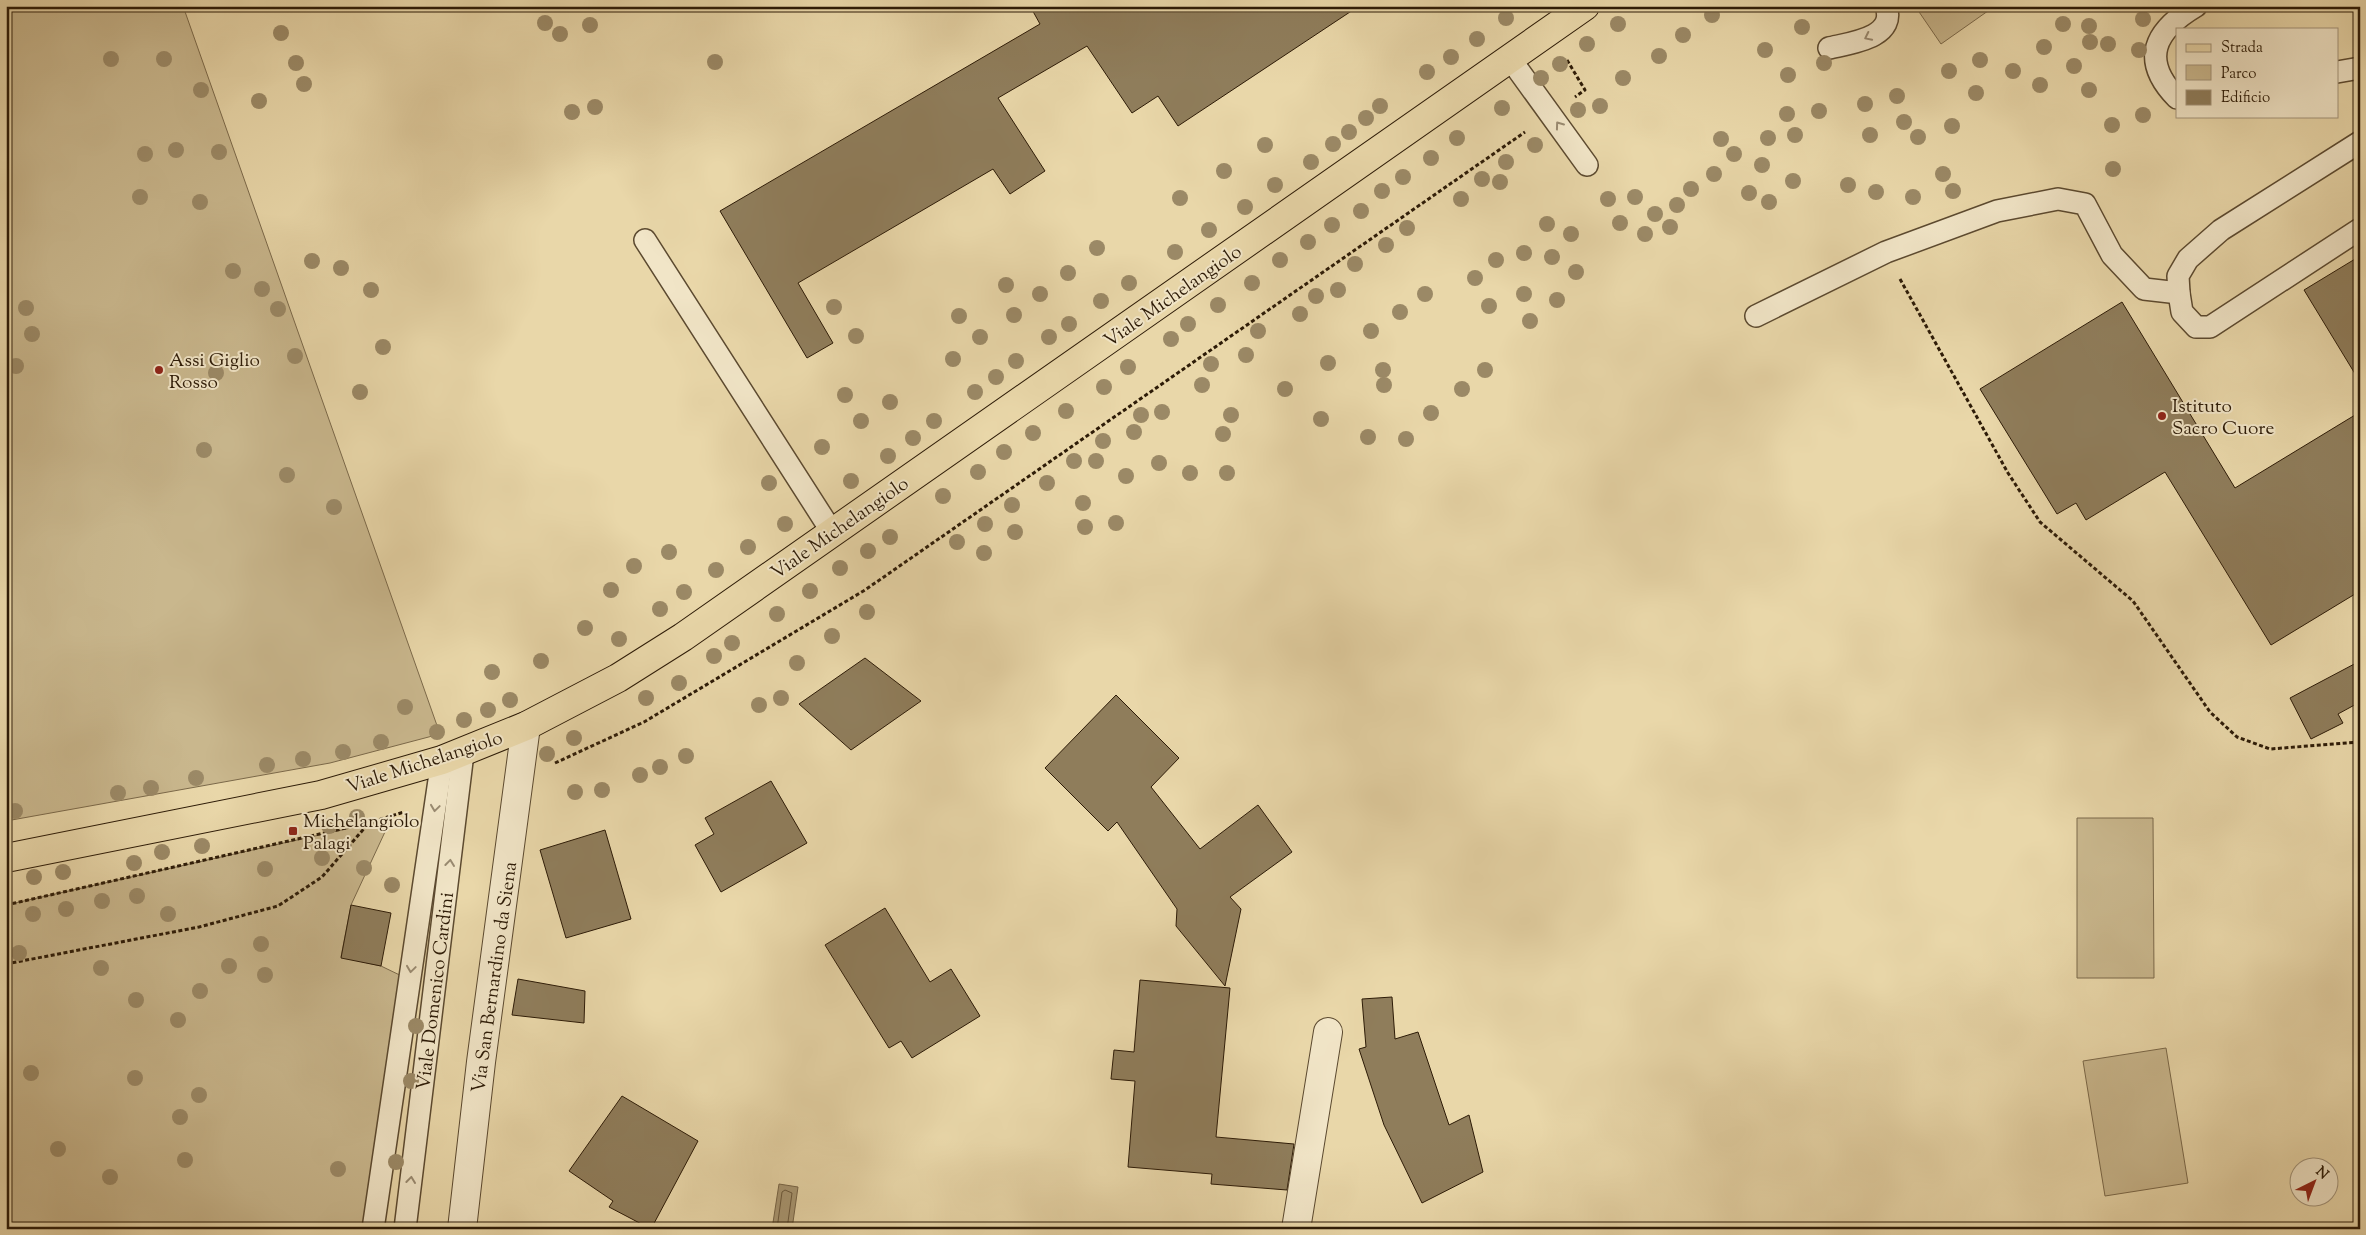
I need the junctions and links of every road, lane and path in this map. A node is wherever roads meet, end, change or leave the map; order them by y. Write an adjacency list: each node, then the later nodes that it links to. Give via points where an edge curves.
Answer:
1 (1585, 6): 5 (main road, Viale Michelangiolo)
2 (1886, 6): 4 (lane, one-way to 4, via 1889,15 1886,25 1869,39)
3 (2196, 6): 8 (lane, via 2180,16 2161,35 2156,54 2157,73)
4 (1829, 48)
5 (1511, 60): 10 (lane, one-way to 5); 16 (main road, Viale Michelangiolo)
6 (2360, 68): 7 (lane)
7 (2338, 72)
8 (2176, 97)
9 (2360, 142): 14 (lane, via 2221,230 2188,259 2178,276)
10 (1587, 165)
11 (2360, 229): 14 (lane, via 2210,327 2196,327 2182,312)
12 (645, 240): 16 (lane)
13 (1886, 252): 14 (lane, via 1997,211 2058,199 2085,204 2112,255 2144,289); 15 (lane); 18 (path, via 2008,473 2040,522 2133,601 2210,712 2238,737 2270,749)
14 (2179, 293)
15 (1756, 316)
16 (832, 532): 17 (main road, Viale Michelangiolo, via 683,637 618,678)
17 (526, 726): 19 (main road, Viale Michelangiolo); 26 (street, Via San Bernardino da Siena)
18 (2360, 742)
19 (452, 756): 21 (main road, Viale Michelangiolo, via 321,795); 24 (lane, Viale Domenico Cardini, one-way to 24); 25 (lane, Viale Domenico Cardini, one-way to 19)
20 (368, 823): 22 (path, via 322,877 278,906 199,927)
21 (6, 858)
22 (6, 964)
23 (1328, 1032): 27 (street)
24 (373, 1229)
25 (404, 1229)
26 (462, 1229)
27 (1296, 1229)

